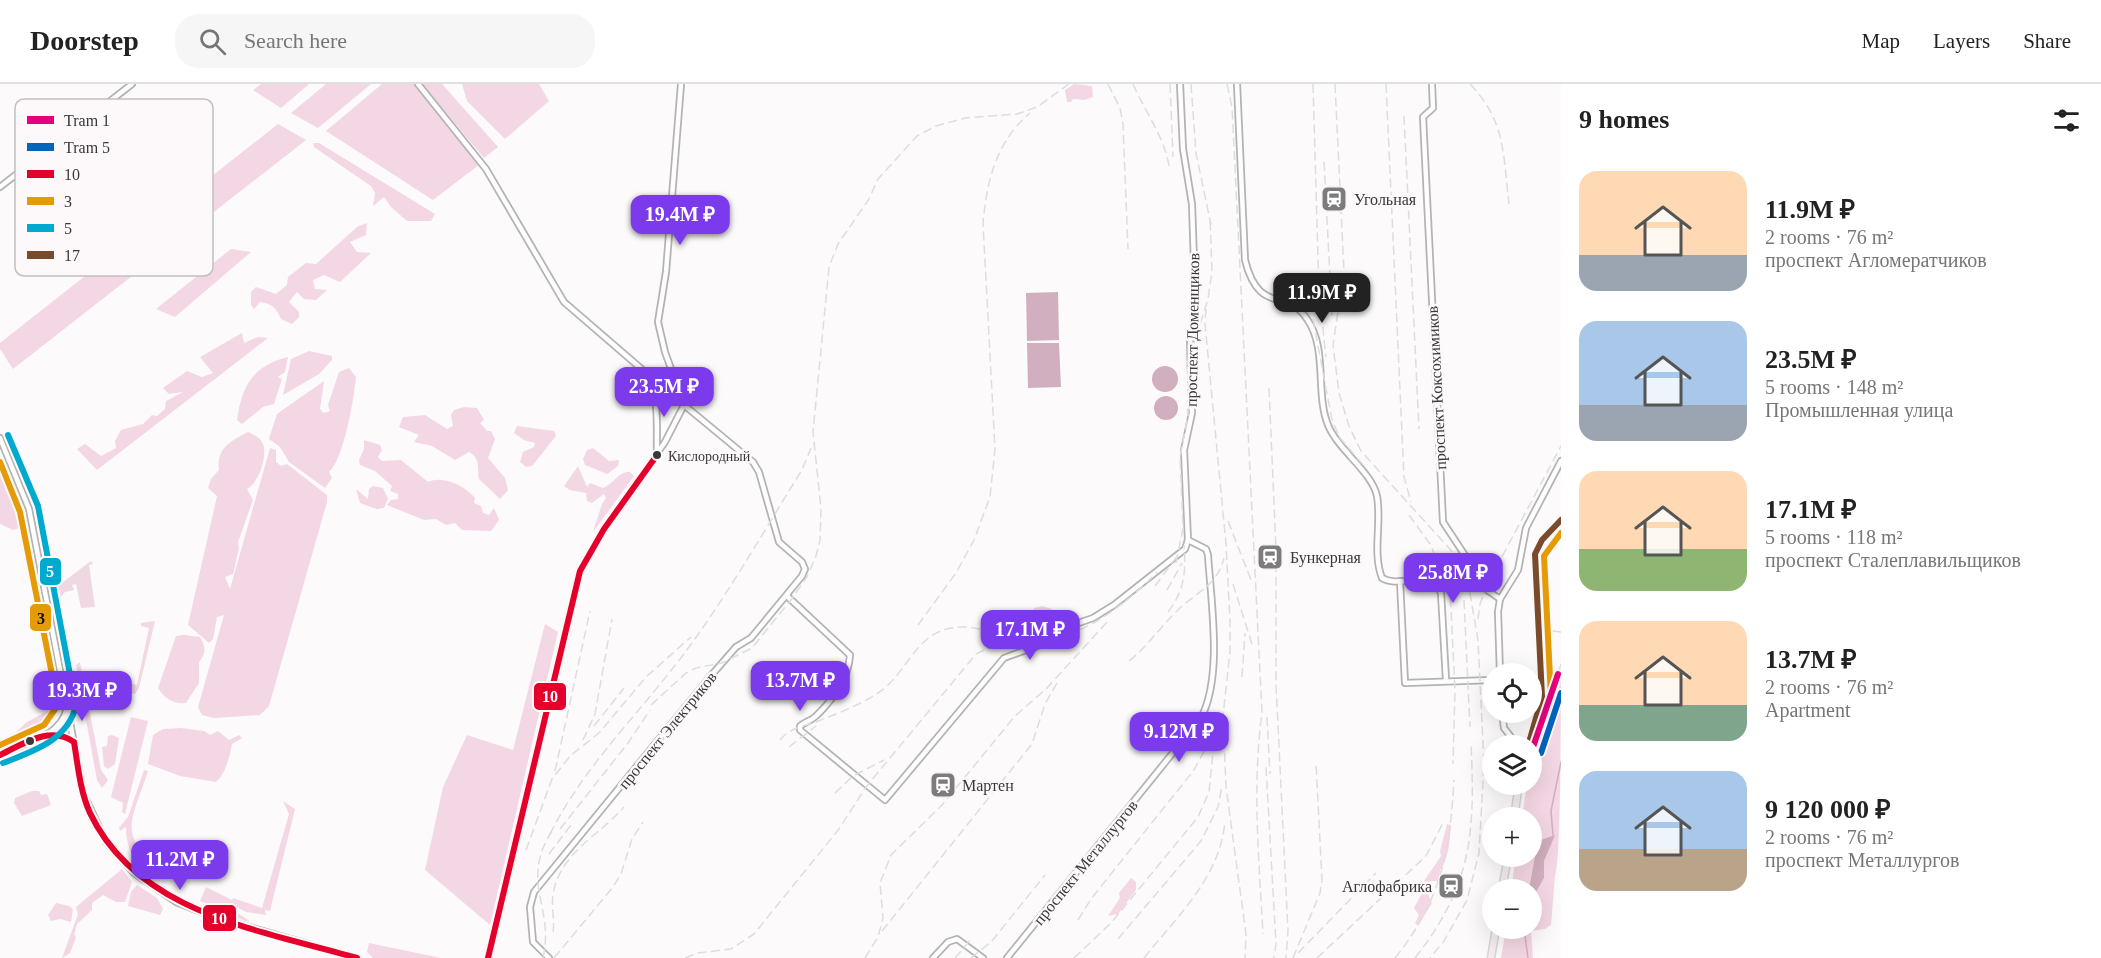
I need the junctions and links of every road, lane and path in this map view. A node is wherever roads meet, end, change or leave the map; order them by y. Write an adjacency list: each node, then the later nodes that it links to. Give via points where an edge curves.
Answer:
1 (132, 84): 7 (street)
2 (418, 84): 12 (street, via 486,169 564,302 644,371 652,383 657,401)
3 (681, 84): 10 (street, via 666,272 658,322 664,352)
4 (1180, 84): 15 (street, проспект Доменщиков, via 1183,149 1192,204 1196,320 1190,341 1192,413 1184,450)
5 (1237, 84): 16 (street, via 1245,260 1250,281 1263,294 1296,308 1307,319 1318,353 1327,423 1335,440 1377,496 1379,570 1382,578)
6 (1432, 84): 18 (street, проспект Коксохимиков, via 1433,108 1423,117 1443,522 1468,560 1476,583)
7 (113, 99)
8 (15, 175): 9 (street)
9 (0, 187)
10 (684, 405): 12 (street); 17 (street, проспект Электриков, via 746,455 759,472 779,542 805,569)
11 (0, 438): 22 (street, via 30,509)
12 (657, 455): 29 (street, via 604,529 580,571)
13 (1561, 461): 18 (street, via 1526,528 1518,570)
14 (1561, 520): 24 (main road, via 1535,554 1542,697)
15 (1188, 540): 17 (street, via 1185,549 1114,605 999,662 885,800 800,730 838,687 846,675 850,655); 33 (street, проспект Металлургов, via 1206,549 1208,555 1212,689 1207,707)
16 (1400, 581): 20 (street, via 1427,580 1438,587); 20 (street, via 1406,683)
17 (787, 596): 30 (street, проспект Электриков, via 752,638 736,646 717,668 534,892 530,906 533,942)
18 (1500, 599): 19 (street)
19 (1500, 663)
20 (1446, 680): 21 (street)
21 (1482, 680)
22 (67, 706): 23 (street, via 61,723); 25 (street)
23 (47, 734): 25 (street, via 60,733); 26 (street)
24 (1531, 735)
25 (74, 742): 28 (street, via 84,795 95,822 114,852 145,883 176,902 211,916)
26 (0, 755)
27 (1494, 939): 34 (main road)
28 (357, 958)
29 (488, 958)
30 (549, 958)
31 (933, 958): 32 (street, via 948,942 961,940)
32 (983, 958)
33 (1007, 958)
34 (1491, 958)

